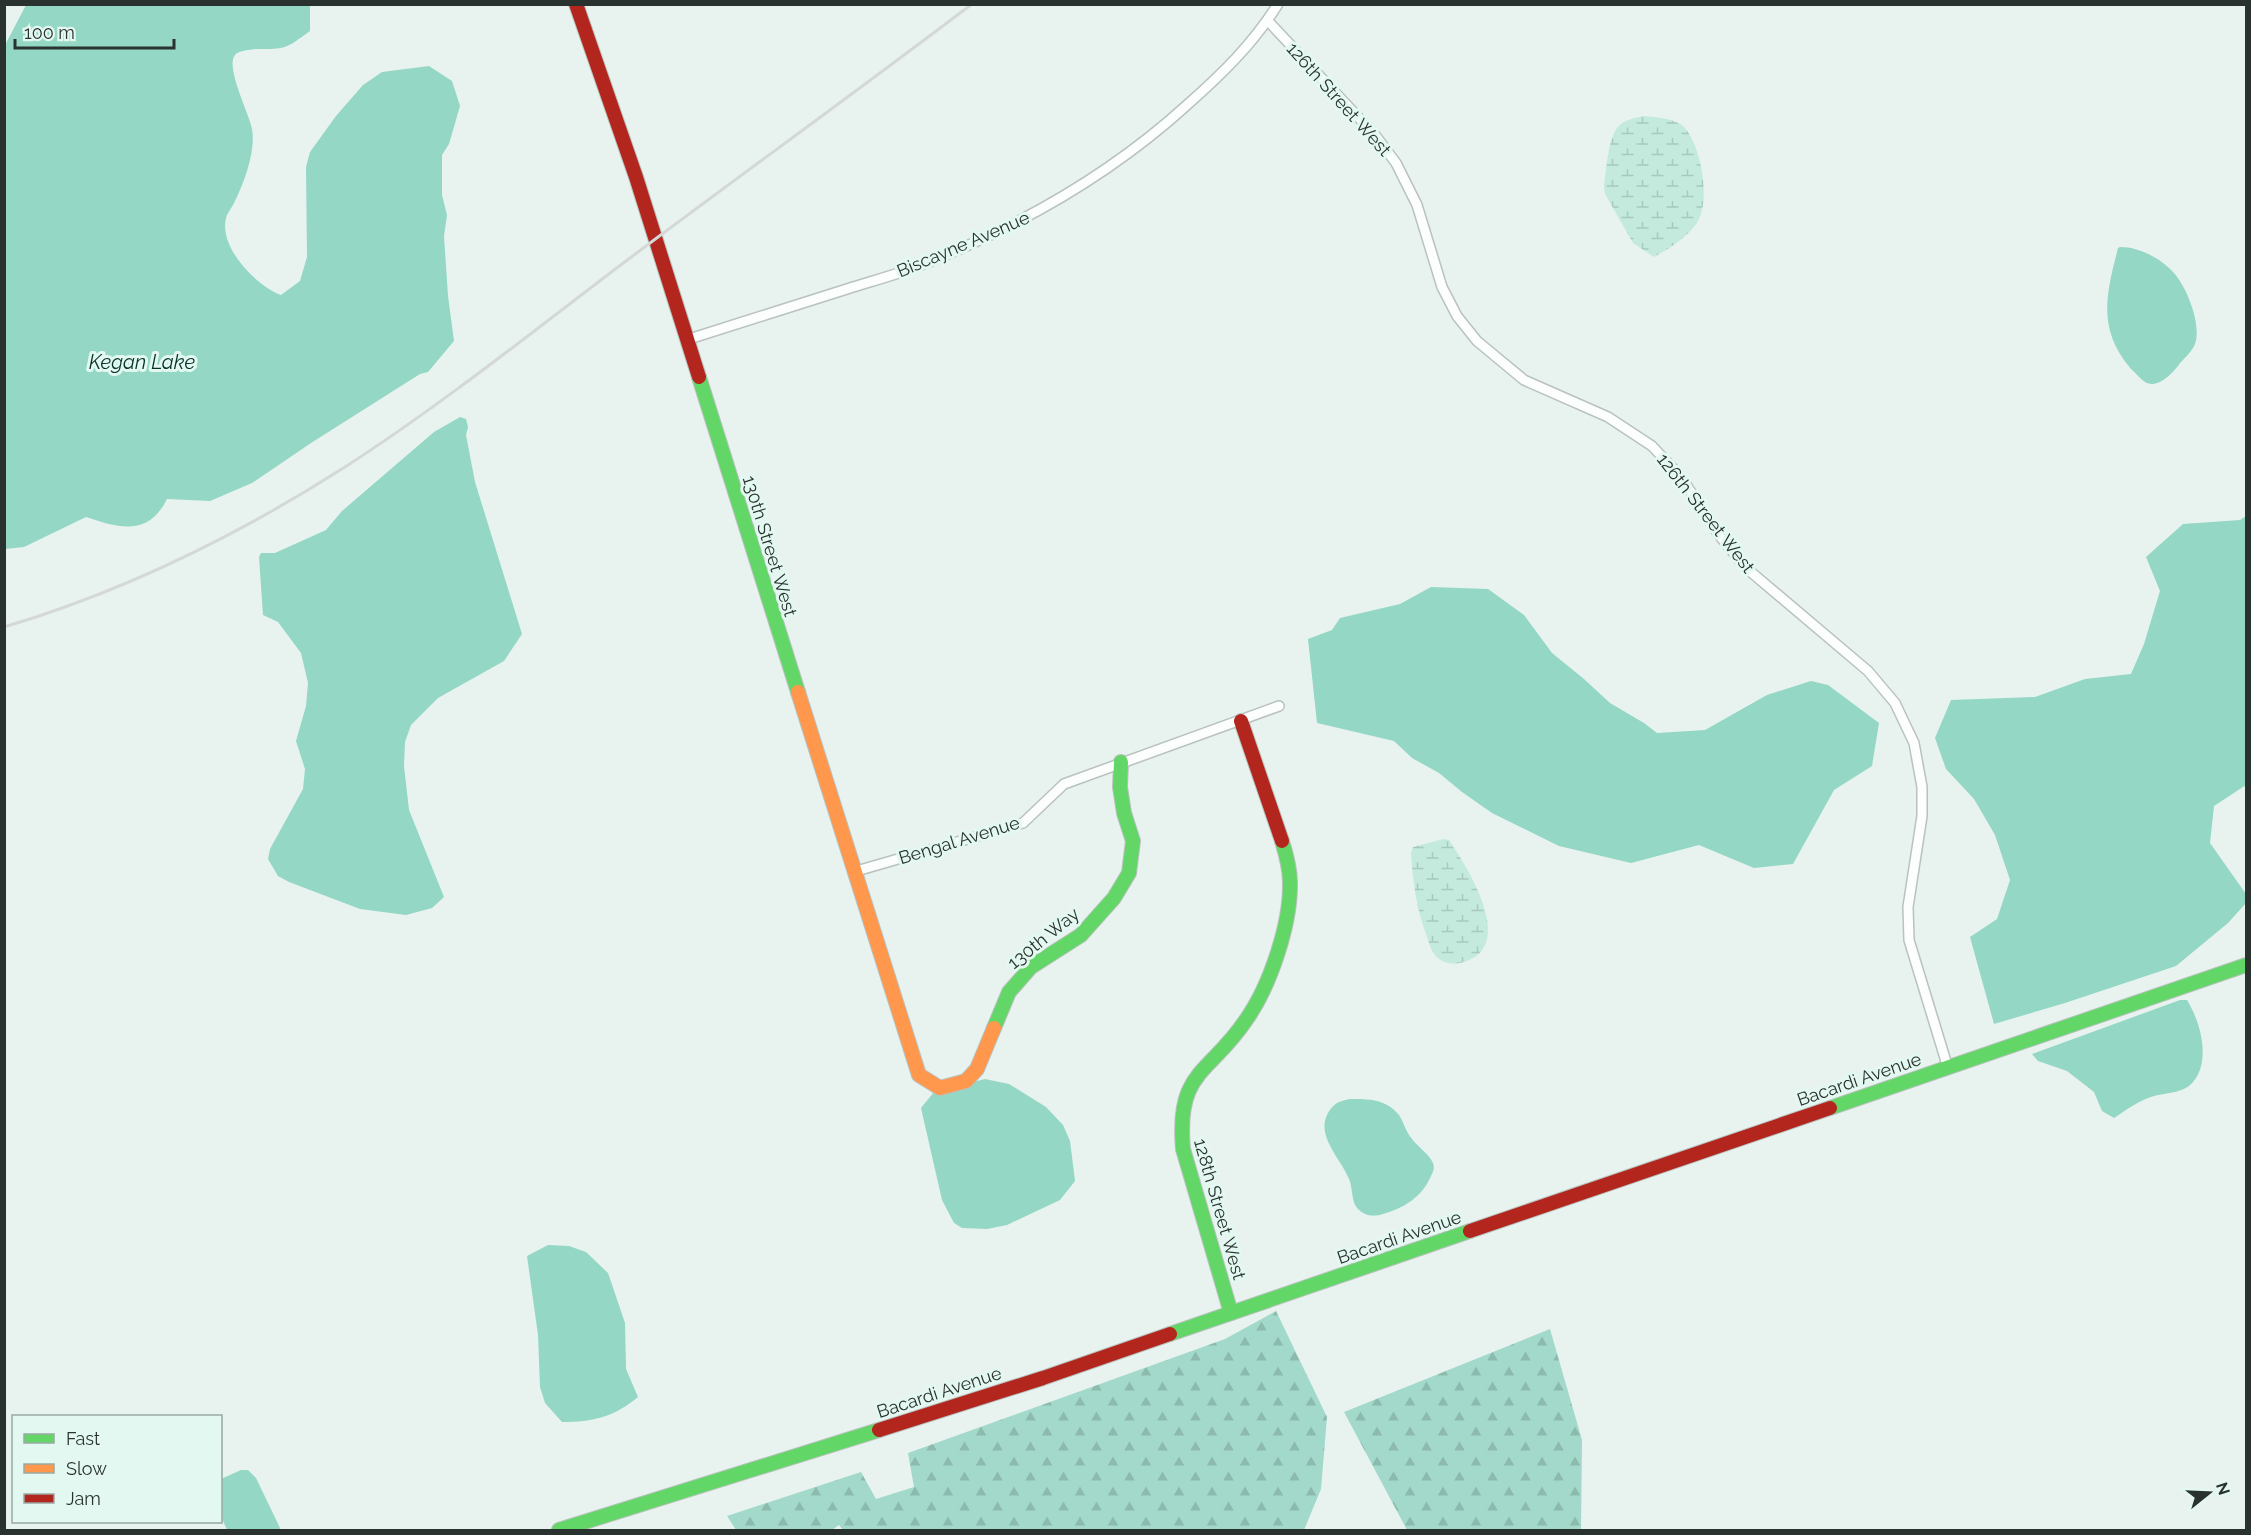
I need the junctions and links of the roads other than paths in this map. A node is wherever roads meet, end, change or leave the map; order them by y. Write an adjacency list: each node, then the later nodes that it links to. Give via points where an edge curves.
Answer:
1 (576, 4): 4 (street, 130th Street West, via 636,177)
2 (1278, 4): 3 (street, Biscayne Avenue)
3 (1268, 21): 4 (street, Biscayne Avenue, via 1228,69 1170,121 1110,167 1046,207 922,265); 10 (street, 126th Street West, via 1375,135 1396,163 1418,205 1442,287 1457,316 1477,341 1524,380 1608,417 1652,446 1681,477 1745,567 1868,671 1895,703 1914,743 1922,787 1922,816 1908,907 1909,940)
4 (686, 340): 8 (street, 130th Street West)
5 (1279, 706): 6 (street, Bengal Avenue)
6 (1241, 721): 7 (street, Bengal Avenue); 12 (street, 128th Street West, via 1286,857 1290,882 1288,910 1262,995 1245,1022 1192,1080 1182,1101 1179,1125)
7 (1121, 762): 8 (street, Bengal Avenue, via 1064,784 1023,824); 11 (street, 130th Way, via 1120,787 1133,841 1129,873 1114,898 1081,934 1031,967 1016,982 976,1069 966,1081)
8 (853, 872): 11 (street, 130th Street West, via 919,1075)
9 (2247, 965): 10 (street, Bacardi Avenue)
10 (1948, 1068): 12 (street, Bacardi Avenue)
11 (940, 1088)
12 (1231, 1313): 13 (street, Bacardi Avenue, via 1011,1388)
13 (559, 1530)

